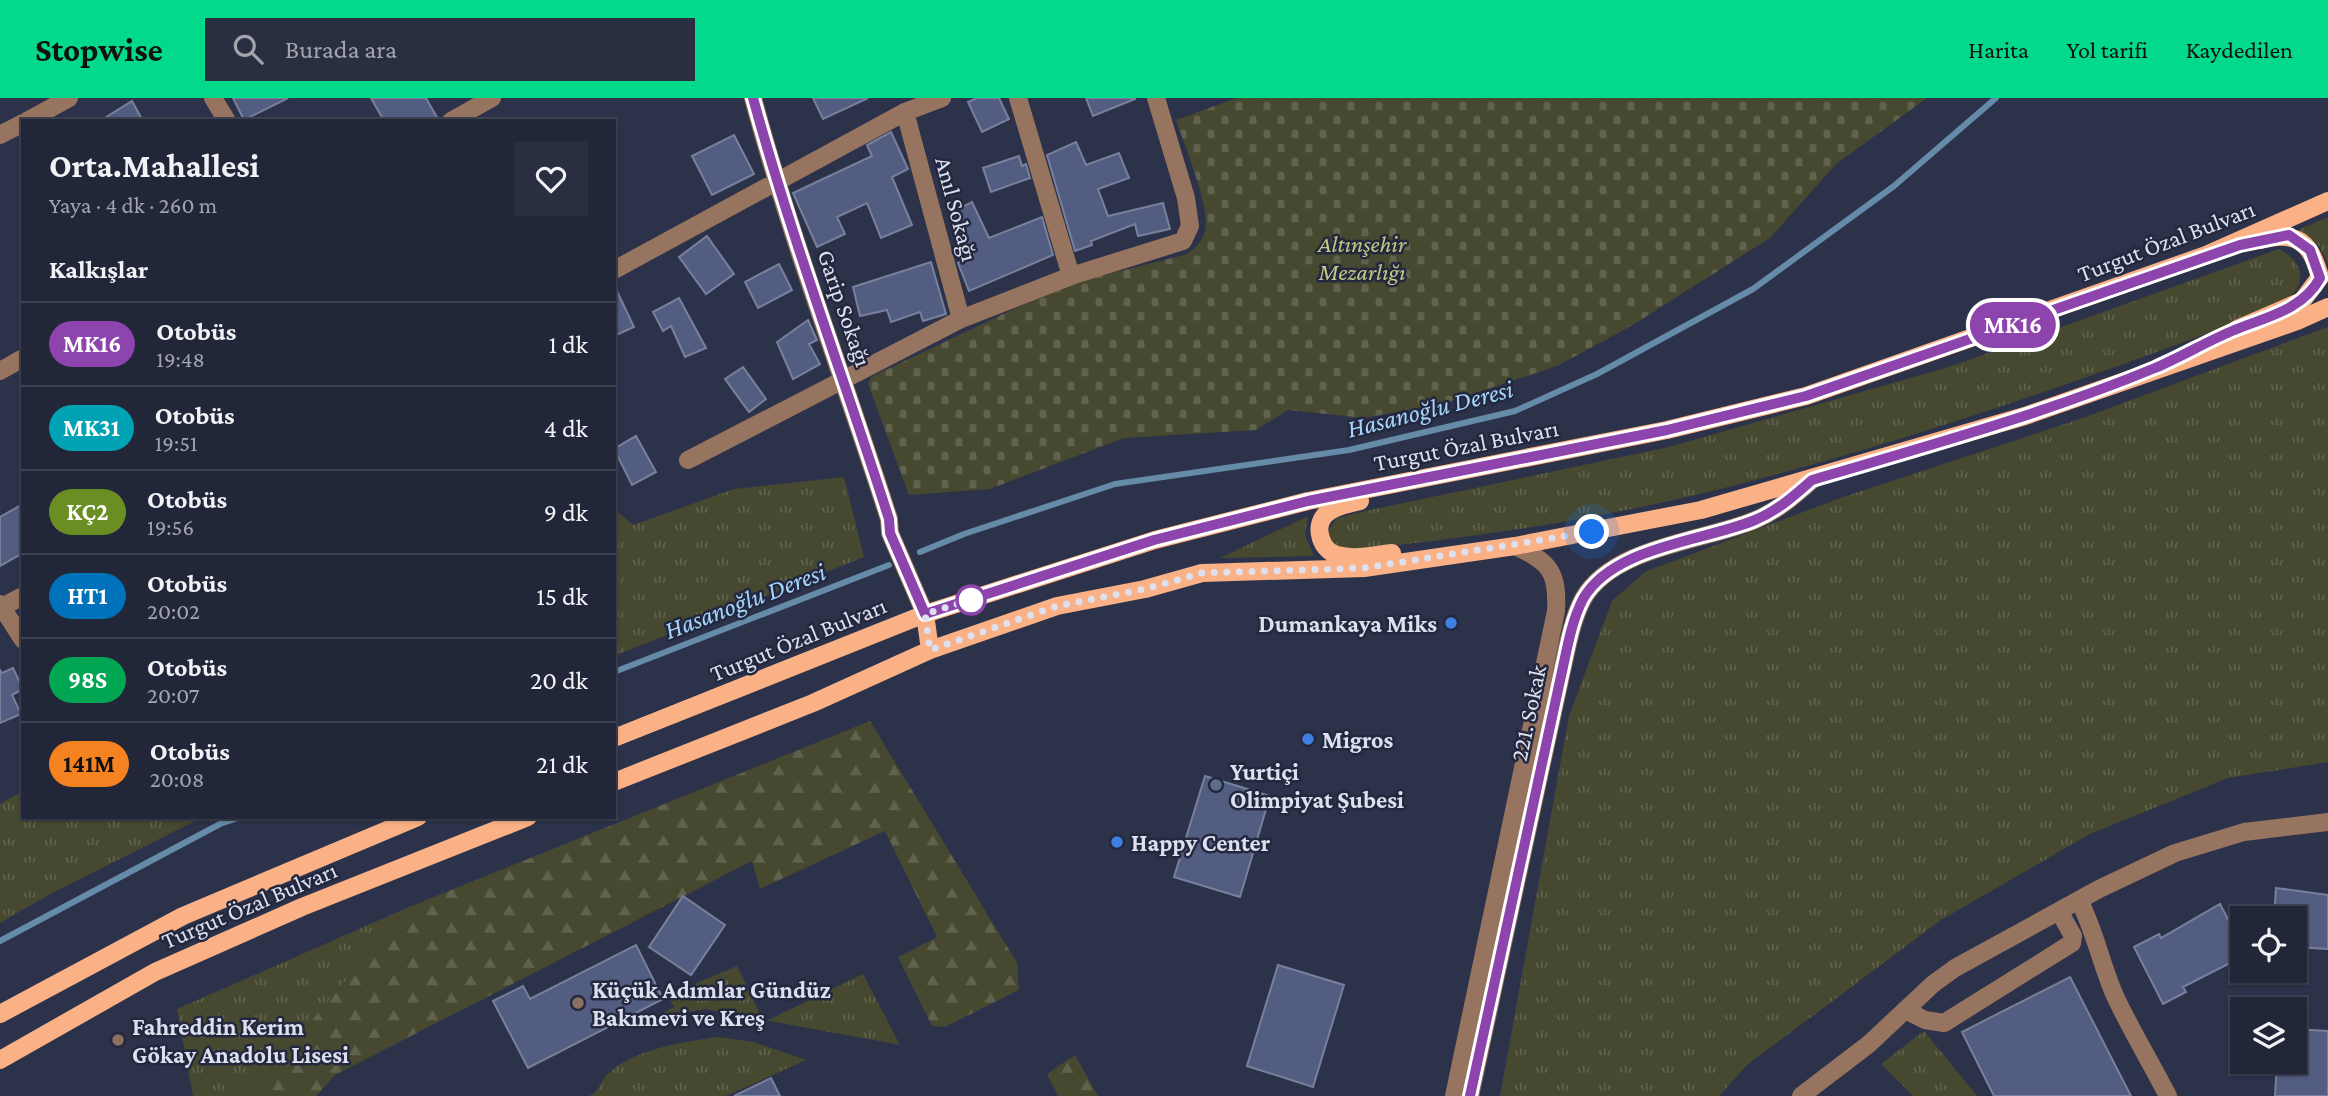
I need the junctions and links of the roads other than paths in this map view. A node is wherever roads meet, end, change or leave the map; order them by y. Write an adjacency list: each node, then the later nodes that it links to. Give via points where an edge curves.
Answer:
1 (69, 98): 9 (street)
2 (213, 98): 10 (street)
3 (492, 98): 11 (street)
4 (753, 98): 14 (street, Garip Sokağı)
5 (942, 98): 8 (street)
6 (1017, 98): 18 (street)
7 (1156, 98): 18 (street, via 1186,198 1190,226 1183,241)
8 (905, 112): 14 (street); 20 (street, Anıl Sokağı)
9 (30, 119)
10 (226, 119)
11 (455, 119)
12 (21, 124): 13 (street)
13 (0, 135)
14 (775, 181): 17 (street); 24 (street, Garip Sokağı)
15 (2328, 201): 16 (main road, Turgut Özal Bulvarı)
16 (2206, 255): 22 (main road, via 2289,235 2310,250 2320,278 2302,301); 26 (main road, Turgut Özal Bulvarı, via 1806,396)
17 (616, 269)
18 (1071, 276): 20 (street)
19 (2328, 307): 22 (main road)
20 (961, 319): 24 (street)
21 (21, 359): 23 (street)
22 (2156, 368): 27 (main road, via 2025,416)
23 (0, 371)
24 (844, 380): 25 (street); 31 (street, Garip Sokağı, via 890,533)
25 (688, 460)
26 (1502, 464): 28 (main road, via 1441,484 1333,509 1323,516 1320,535 1334,555 1346,557 1453,546); 31 (main road, Turgut Özal Bulvarı, via 1308,501 1154,540)
27 (1812, 480): 28 (main road, via 1701,510); 45 (street, 221. Sokak, via 1789,501 1755,520 1675,543 1615,569 1584,596 1561,676)
28 (1515, 546): 33 (main road, via 1364,568 1202,573 1057,606); 44 (street, 221. Sokak, via 1538,556 1550,569 1557,586 1556,611)
29 (21, 597): 30 (street)
30 (1, 606): 32 (street)
31 (925, 614): 33 (main road); 34 (main road, Turgut Özal Bulvarı)
32 (21, 637)
33 (930, 650): 35 (main road, via 813,703)
34 (616, 737)
35 (616, 781)
36 (413, 819): 42 (main road, Turgut Özal Bulvarı, via 183,916)
37 (523, 819): 43 (main road, Turgut Özal Bulvarı, via 302,907 155,972)
38 (2328, 822): 39 (street, via 2244,832 2175,853)
39 (2079, 900): 40 (street); 47 (street, via 2093,927 2115,996)
40 (2059, 911): 41 (street, via 1955,968); 41 (street, via 2073,936 2072,943 1944,1023)
41 (1905, 1010): 46 (street)
42 (0, 1014)
43 (0, 1060)
44 (1454, 1096)
45 (1470, 1096)
46 (1801, 1096)
47 (2168, 1096)

